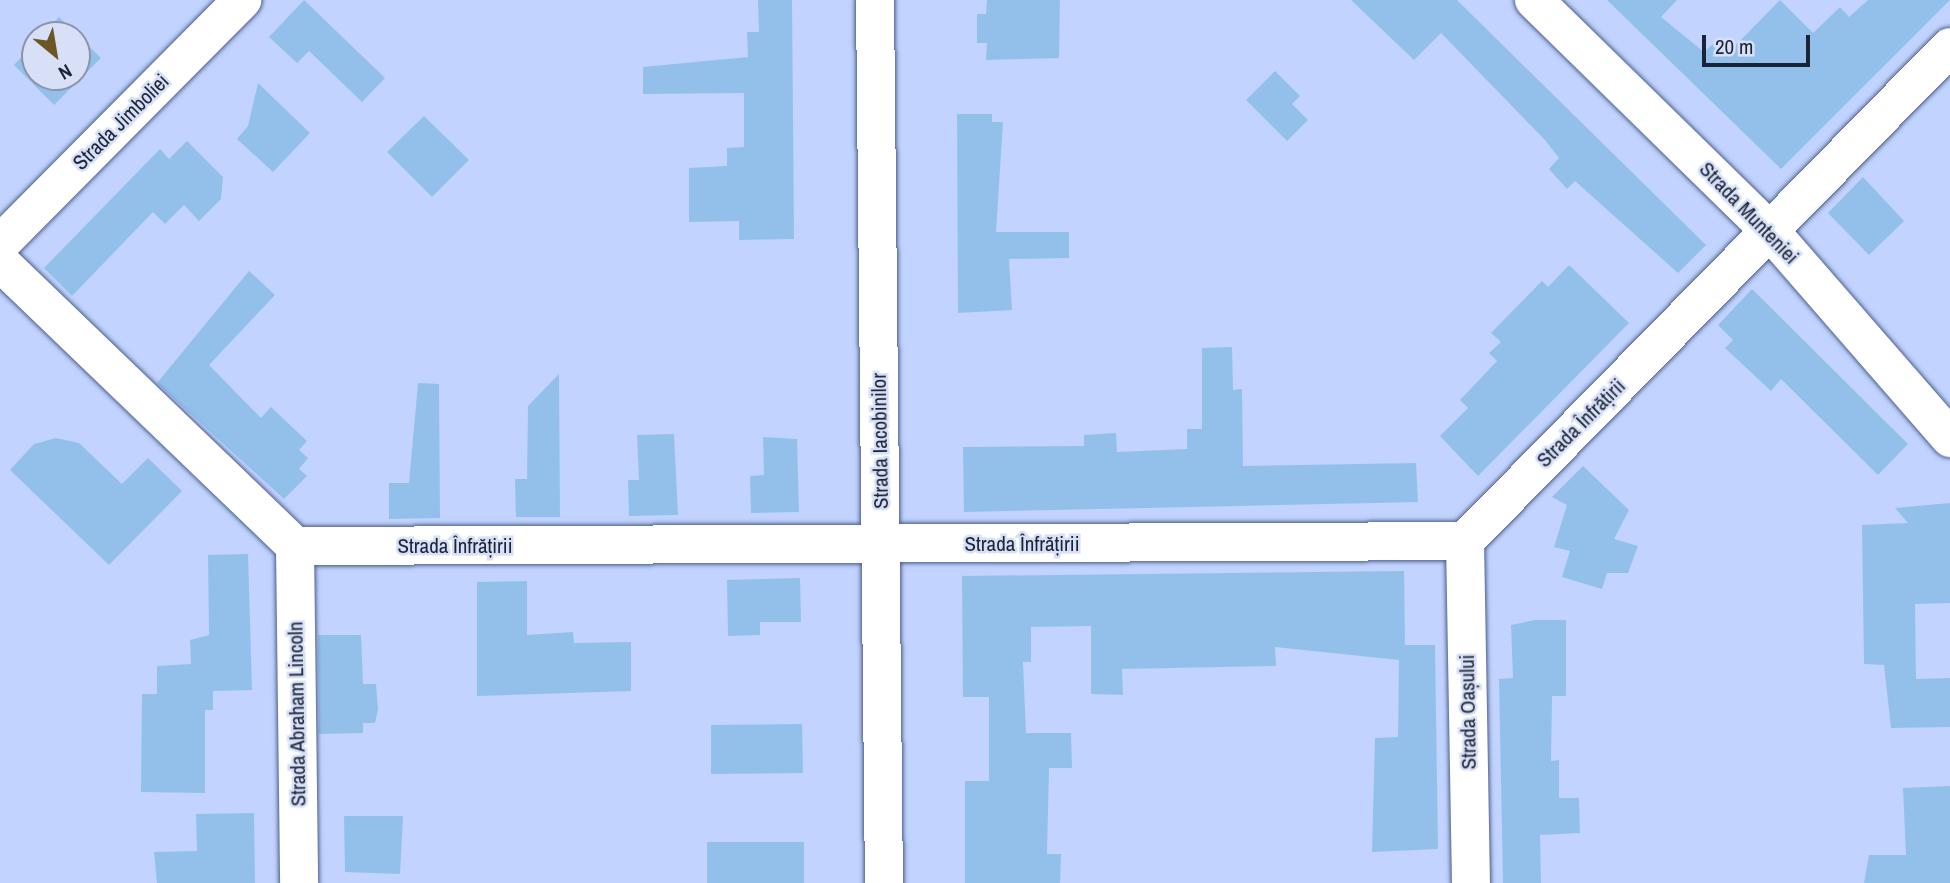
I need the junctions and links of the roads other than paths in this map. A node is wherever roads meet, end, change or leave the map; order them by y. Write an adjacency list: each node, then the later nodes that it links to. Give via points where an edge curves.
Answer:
1 (242, 0): 6 (street, Strada Jimboliei)
2 (874, 0): 11 (street, Strada Iacobinilor)
3 (1534, 0): 5 (street, Strada Munteniei)
4 (1950, 47): 5 (street, Strada Înfrățirii)
5 (1771, 232): 8 (street, Strada Munteniei); 9 (street, Strada Înfrățirii)
6 (0, 244)
7 (0, 262): 10 (street)
8 (1950, 438)
9 (1465, 541): 11 (street, Strada Înfrățirii); 14 (street, Strada Oașului)
10 (295, 546): 11 (street, Strada Înfrățirii); 12 (street, Strada Abraham Lincoln)
11 (881, 546): 13 (street, Strada Iacobinilor)
12 (299, 883)
13 (884, 883)
14 (1471, 883)

